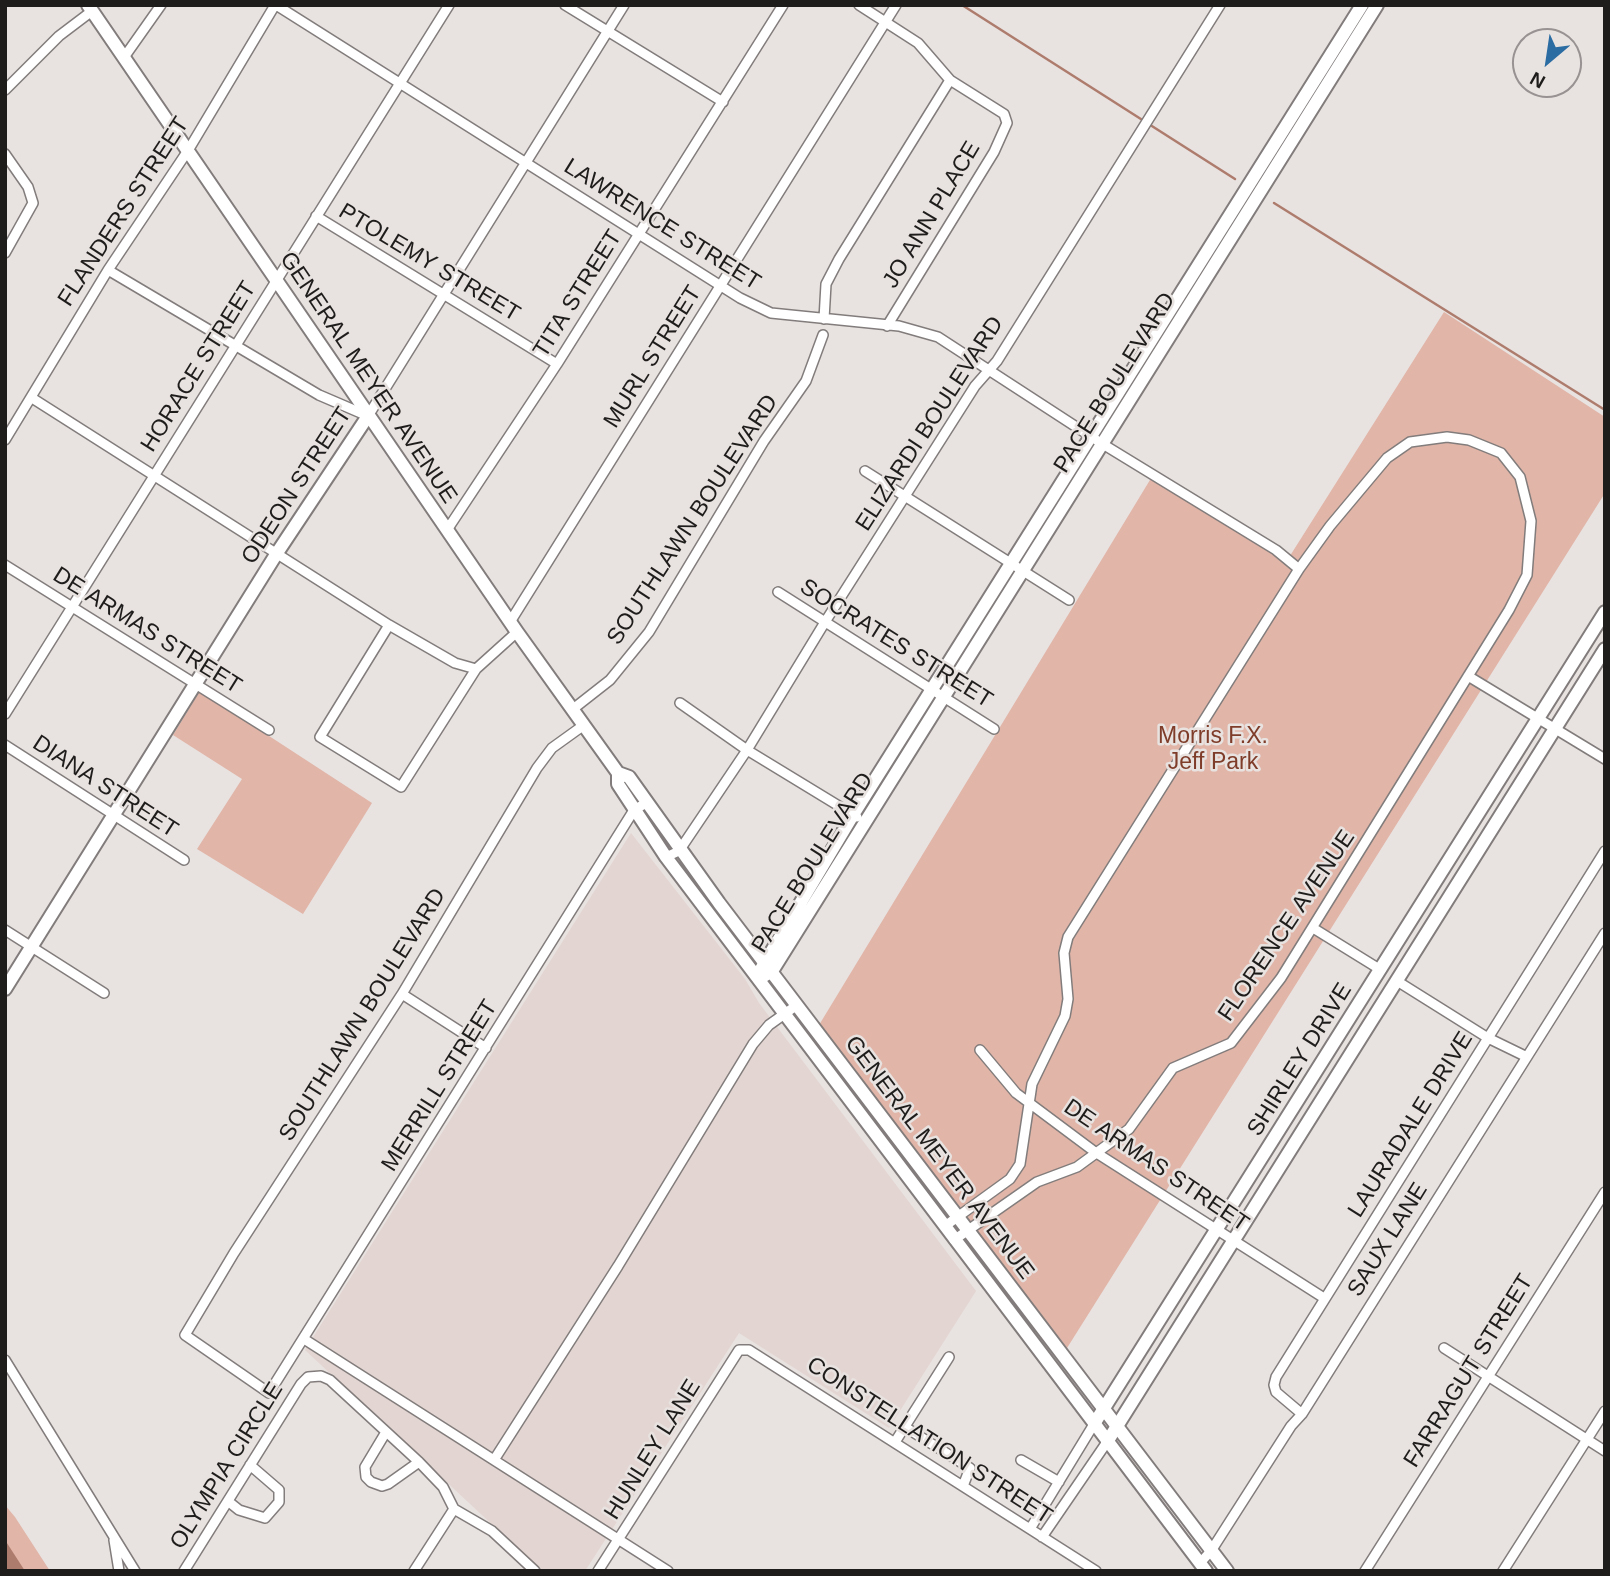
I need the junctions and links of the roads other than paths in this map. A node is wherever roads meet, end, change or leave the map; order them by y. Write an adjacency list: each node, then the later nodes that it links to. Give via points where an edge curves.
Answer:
1 (162, 5): 15 (street)
2 (275, 5): 18 (street, LAWRENCE STREET); 21 (street, FLANDERS STREET)
3 (449, 5): 18 (street, HORACE STREET)
4 (565, 5): 14 (street)
5 (624, 5): 14 (street, ODEON STREET)
6 (783, 5): 20 (street, TITA STREET)
7 (859, 5): 13 (street)
8 (896, 5): 13 (street, MURL STREET)
9 (1220, 5): 36 (street, ELIZARDI BOULEVARD)
10 (1362, 5): 16 (street, PACE BOULEVARD)
11 (1377, 5): 16 (street, PACE BOULEVARD)
12 (90, 8): 15 (street, GENERAL MEYER AVENUE); 19 (street)
13 (886, 22): 17 (street, via 926,50); 29 (street, MURL STREET)
14 (607, 32): 20 (street); 23 (street, ODEON STREET)
15 (125, 56): 21 (street, GENERAL MEYER AVENUE)
16 (1335, 60): 40 (street, PACE BOULEVARD)
17 (950, 80): 31 (street, via 839,259 826,284); 32 (street, JO ANN PLACE, via 999,110 1007,123)
18 (400, 85): 23 (street, LAWRENCE STREET); 24 (street, HORACE STREET)
19 (5, 90)
20 (723, 102): 25 (street, TITA STREET)
21 (189, 149): 27 (street, FLANDERS STREET); 28 (street, GENERAL MEYER AVENUE)
22 (5, 154): 26 (street, via 28,187 33,203)
23 (527, 163): 25 (street, LAWRENCE STREET); 30 (street, ODEON STREET)
24 (316, 216): 28 (street, HORACE STREET); 30 (street, PTOLEMY STREET)
25 (639, 233): 29 (street, LAWRENCE STREET); 35 (street, TITA STREET)
26 (5, 253)
27 (108, 270): 34 (street); 37 (street, FLANDERS STREET)
28 (275, 280): 34 (street, HORACE STREET); 38 (street, GENERAL MEYER AVENUE)
29 (721, 286): 31 (street, LAWRENCE STREET, via 771,313); 55 (street, MURL STREET)
30 (444, 293): 35 (street, PTOLEMY STREET); 38 (street, ODEON STREET)
31 (824, 319): 32 (street, LAWRENCE STREET)
32 (887, 326): 36 (street, LAWRENCE STREET, via 938,337)
33 (823, 335): 62 (street, SOUTHLAWN BOULEVARD, via 806,381 764,441 649,632 610,680)
34 (238, 346): 38 (street, via 319,396); 42 (street, HORACE STREET)
35 (557, 364): 44 (street, TITA STREET)
36 (988, 369): 40 (street, LAWRENCE STREET); 43 (street, ELIZARDI BOULEVARD)
37 (32, 398): 39 (street, FLANDERS STREET); 42 (street)
38 (368, 416): 44 (street, GENERAL MEYER AVENUE); 45 (street, ODEON STREET)
39 (5, 440)
40 (1096, 440): 47 (street, PACE BOULEVARD); 48 (street, LAWRENCE STREET, via 1276,550)
41 (865, 471): 43 (street)
42 (155, 476): 45 (street); 51 (street, HORACE STREET)
43 (905, 497): 47 (street); 53 (street, ELIZARDI BOULEVARD)
44 (447, 530): 55 (street, GENERAL MEYER AVENUE)
45 (277, 554): 54 (street); 59 (street, ODEON STREET)
46 (5, 565): 51 (street, DE ARMAS STREET)
47 (1017, 566): 50 (street); 60 (street, PACE BOULEVARD)
48 (1299, 569): 58 (street, via 1387,458 1403,446 1428,437 1447,437 1501,453 1520,477 1531,521 1527,575); 98 (street, via 1068,937 1065,1016 1037,1069)
49 (778, 592): 53 (street, SOCRATES STREET)
50 (1069, 600)
51 (73, 607): 59 (street, DE ARMAS STREET); 63 (street, HORACE STREET)
52 (1605, 612): 64 (street, SHIRLEY DRIVE)
53 (825, 622): 60 (street, SOCRATES STREET); 70 (street, ELIZARDI BOULEVARD)
54 (389, 625): 57 (street, via 455,663); 57 (street, MURL STREET, via 320,737 401,787)
55 (513, 627): 57 (street, MURL STREET); 62 (street, GENERAL MEYER AVENUE)
56 (1605, 649): 67 (street, SHIRLEY DRIVE)
57 (476, 669)
58 (1468, 676): 64 (street); 81 (street, FLORENCE AVENUE)
59 (197, 684): 68 (street, DE ARMAS STREET); 75 (street, ODEON STREET)
60 (937, 693): 66 (street, SOCRATES STREET); 76 (street, PACE BOULEVARD)
61 (680, 703): 70 (street)
62 (573, 709): 65 (street, GENERAL MEYER AVENUE)
63 (5, 714)
64 (1538, 719): 67 (street); 86 (street, SHIRLEY DRIVE)
65 (584, 725): 72 (street, GENERAL MEYER AVENUE); 91 (street, SOUTHLAWN BOULEVARD, via 545,755)
66 (994, 729)
67 (1555, 729): 71 (street); 88 (street, SHIRLEY DRIVE)
68 (269, 730)
69 (5, 746): 75 (street, DIANA STREET)
70 (747, 750): 76 (street); 77 (street, ELIZARDI BOULEVARD)
71 (1605, 759)
72 (618, 772): 73 (street, GENERAL MEYER AVENUE, via 629,777); 74 (street, GENERAL MEYER AVENUE, via 618,784)
73 (646, 803): 74 (street, MERRILL STREET); 77 (street, GENERAL MEYER AVENUE)
74 (634, 810): 79 (street, GENERAL MEYER AVENUE); 95 (street, MERRILL STREET)
75 (115, 816): 80 (street, DIANA STREET); 84 (street, ODEON STREET)
76 (859, 818): 85 (street, PACE BOULEVARD)
77 (679, 851): 79 (street); 85 (street, GENERAL MEYER AVENUE)
78 (1605, 851): 94 (street, LAURADALE DRIVE)
79 (666, 857): 87 (street, GENERAL MEYER AVENUE)
80 (184, 860)
81 (1314, 928): 86 (street); 99 (street, FLORENCE AVENUE, via 1241,1033 1231,1043 1173,1068 1129,1129)
82 (5, 930): 84 (street)
83 (1605, 933): 97 (street, SAUX LANE)
84 (31, 946): 89 (street, ODEON STREET); 90 (street)
85 (767, 966): 87 (street, PACE BOULEVARD); 92 (street, GENERAL MEYER AVENUE)
86 (1381, 970): 88 (street); 104 (street, SHIRLEY DRIVE)
87 (757, 980): 93 (street, GENERAL MEYER AVENUE)
88 (1397, 981): 94 (street); 106 (street, SHIRLEY DRIVE)
89 (5, 989)
90 (104, 993)
91 (402, 994): 95 (street); 114 (street, SOUTHLAWN BOULEVARD, via 233,1252 185,1335)
92 (797, 1005): 93 (street); 101 (street, GENERAL MEYER AVENUE)
93 (783, 1013): 102 (street, GENERAL MEYER AVENUE); 126 (street, via 753,1044)
94 (1488, 1038): 97 (street); 107 (street, LAURADALE DRIVE)
95 (486, 1048): 108 (street, MERRILL STREET)
96 (980, 1050): 98 (street, DE ARMAS STREET, via 1000,1077)
97 (1525, 1056): 117 (street, SAUX LANE)
98 (1030, 1104): 99 (street, DE ARMAS STREET); 101 (street, via 1020,1164 1010,1180)
99 (1095, 1152): 103 (street, FLORENCE AVENUE, via 1077,1167 1037,1182); 104 (street, DE ARMAS STREET)
100 (1605, 1192): 113 (street, FARRAGUT STREET)
101 (958, 1217): 102 (street); 103 (street, GENERAL MEYER AVENUE)
102 (944, 1226): 105 (street, GENERAL MEYER AVENUE)
103 (968, 1231): 105 (street, FLORENCE AVENUE); 115 (street, GENERAL MEYER AVENUE)
104 (1218, 1231): 106 (street, DE ARMAS STREET); 115 (street, SHIRLEY DRIVE)
105 (954, 1240): 118 (street, GENERAL MEYER AVENUE)
106 (1233, 1241): 107 (street, DE ARMAS STREET); 120 (street, SHIRLEY DRIVE)
107 (1324, 1298): 117 (street, LAURADALE DRIVE, via 1273,1385 1282,1399)
108 (304, 1339): 114 (street, MERRILL STREET); 126 (street)
109 (1444, 1348): 113 (street)
110 (739, 1350): 123 (street, CONSTELLATION STREET, via 749,1350); 137 (street, HUNLEY LANE)
111 (949, 1357): 119 (street)
112 (5, 1360): 135 (street)
113 (1489, 1377): 122 (street); 149 (street, FARRAGUT STREET)
114 (270, 1393)
115 (1103, 1409): 118 (street, SHIRLEY DRIVE); 120 (street, GENERAL MEYER AVENUE)
116 (1605, 1411): 122 (street)
117 (1302, 1414): 138 (street, SAUX LANE)
118 (1094, 1424): 124 (street, GENERAL MEYER AVENUE); 130 (street, SHIRLEY DRIVE)
119 (905, 1427): 123 (street); 131 (street, via 970,1468)
120 (1116, 1427): 124 (street, SHIRLEY DRIVE); 138 (street, GENERAL MEYER AVENUE)
121 (386, 1432): 128 (street, OLYMPIA CIRCLE); 128 (street, via 365,1466 371,1482 388,1484); 129 (street, OLYMPIA CIRCLE, via 330,1380 308,1377)
122 (1586, 1440): 125 (street); 150 (street)
123 (895, 1442): 131 (street, CONSTELLATION STREET)
124 (1107, 1442): 136 (street, SHIRLEY DRIVE); 139 (street, GENERAL MEYER AVENUE)
125 (1605, 1451)
126 (494, 1460): 137 (street)
127 (1021, 1460): 130 (street)
128 (419, 1462): 133 (street, OLYMPIA CIRCLE, via 443,1487)
129 (250, 1465): 132 (street, OLYMPIA CIRCLE); 132 (street, via 278,1490 279,1502 265,1518)
130 (1059, 1482): 134 (street, SHIRLEY DRIVE)
131 (963, 1486): 134 (street, CONSTELLATION STREET)
132 (229, 1503): 142 (street, OLYMPIA CIRCLE)
133 (454, 1509): 143 (street); 144 (street, via 492,1531)
134 (1030, 1529): 136 (street, CONSTELLATION STREET)
135 (113, 1535): 140 (street); 141 (street)
136 (1042, 1537): 147 (street, CONSTELLATION STREET)
137 (619, 1539): 145 (street, HUNLEY LANE); 146 (street)
138 (1211, 1551): 139 (street, SAUX LANE); 148 (street, GENERAL MEYER AVENUE)
139 (1203, 1567)
140 (119, 1571)
141 (135, 1571)
142 (184, 1571)
143 (414, 1571)
144 (535, 1571)
145 (598, 1571)
146 (668, 1571)
147 (1096, 1571)
148 (1227, 1571)
149 (1365, 1571)
150 (1503, 1571)

